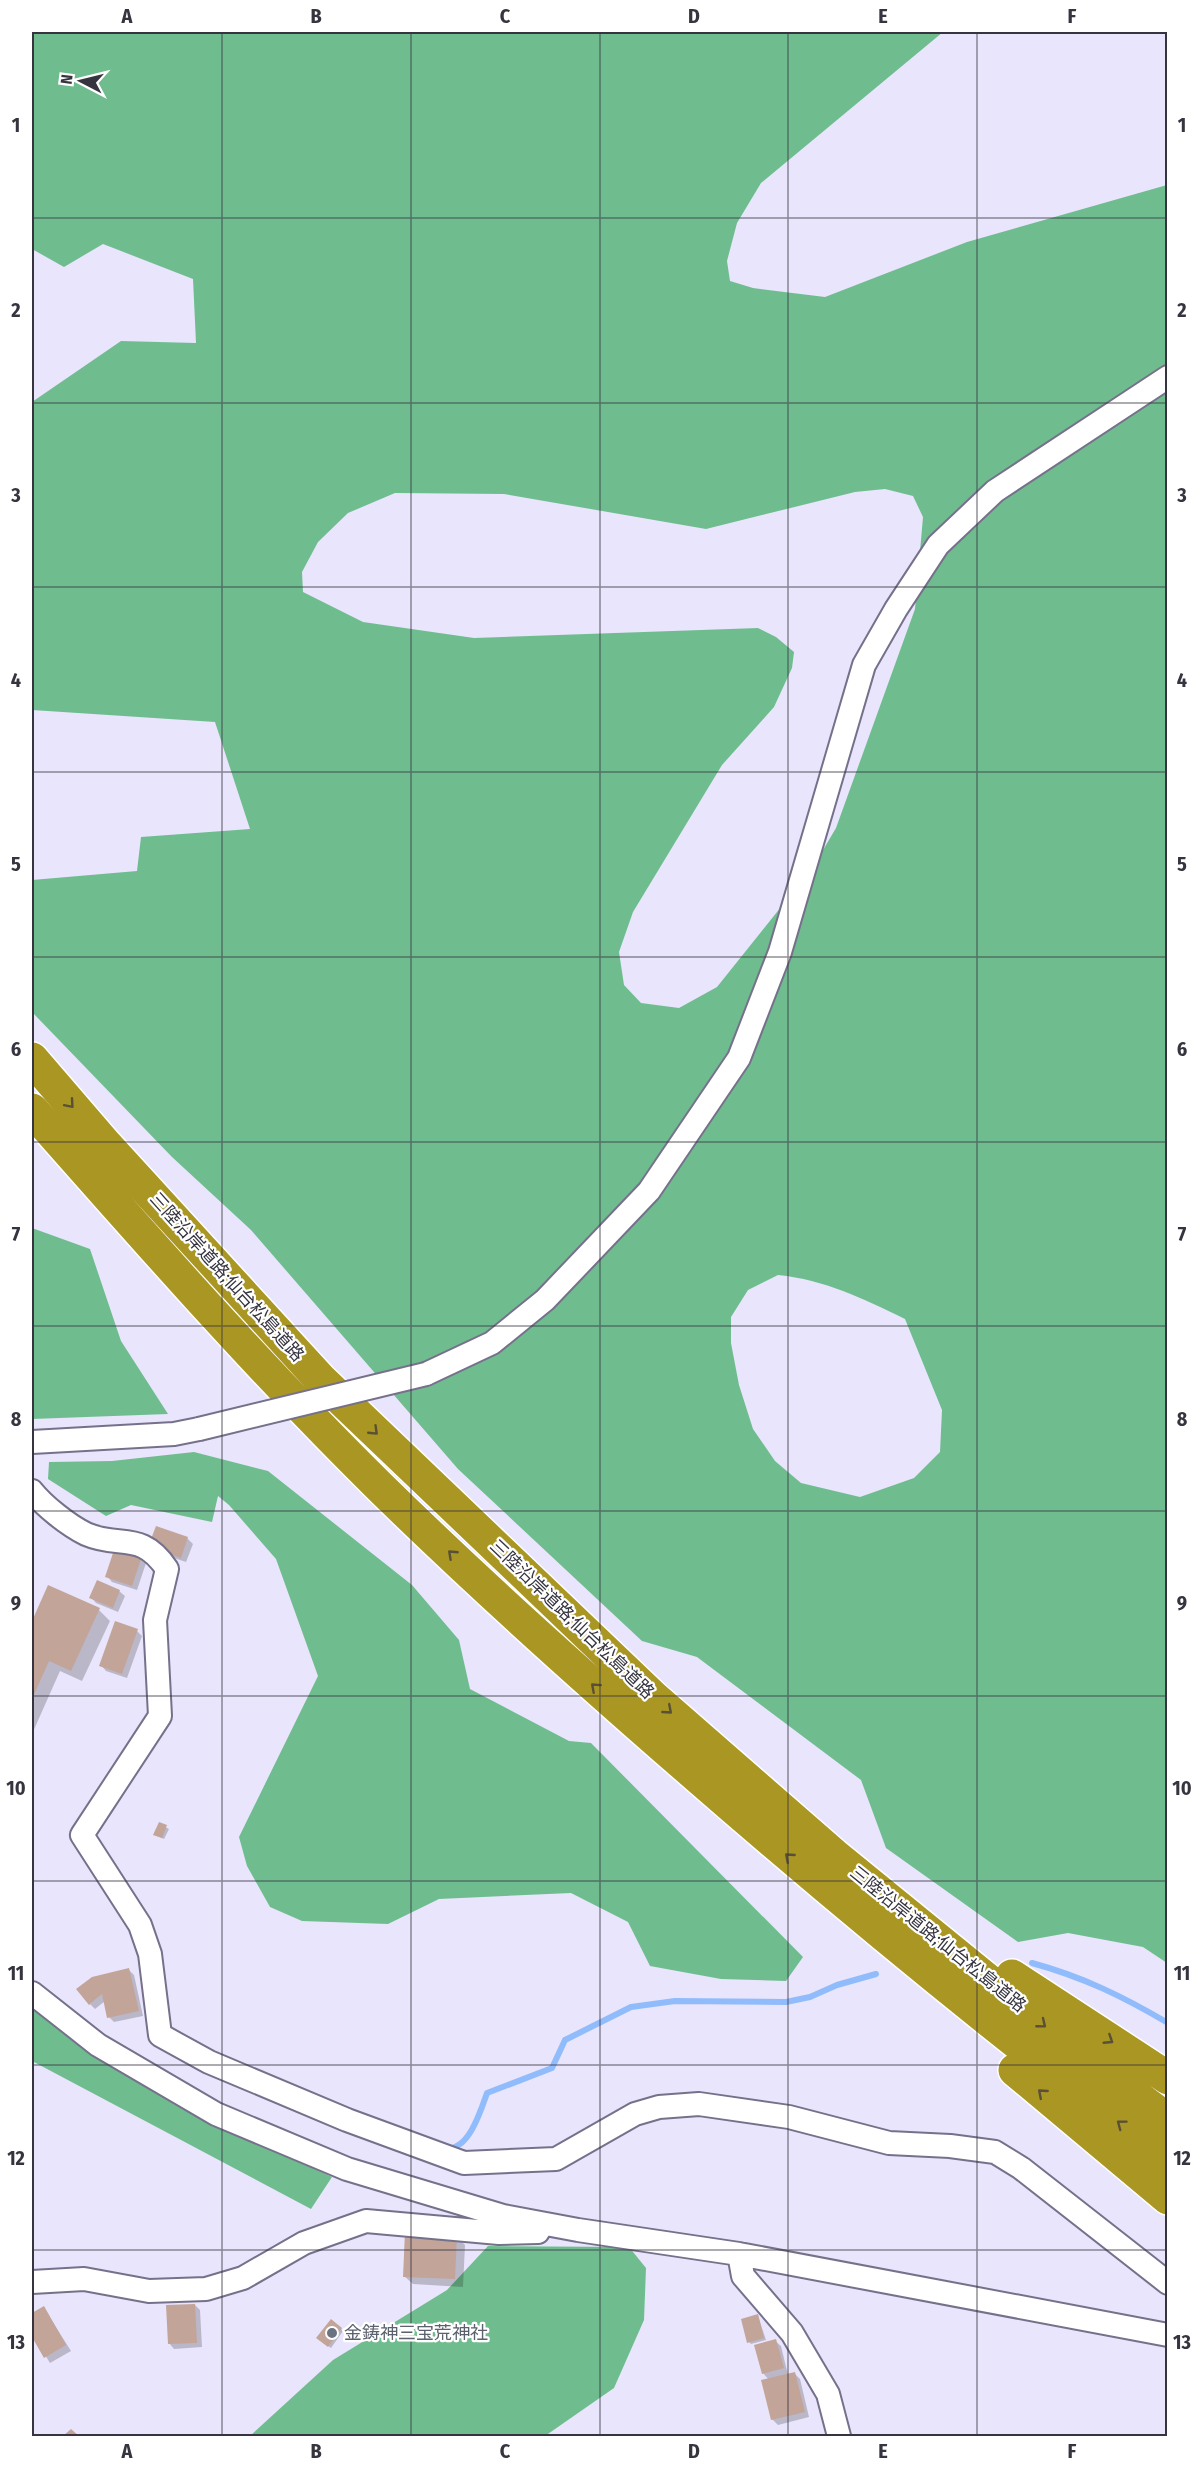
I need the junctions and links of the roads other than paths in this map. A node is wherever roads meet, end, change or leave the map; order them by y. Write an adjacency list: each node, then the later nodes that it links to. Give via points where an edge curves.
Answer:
1 (1167, 377): 4 (street, bridge, via 995,491 938,545 864,665 780,952 739,1058 649,1191 545,1300 492,1343 426,1374 174,1434)
2 (32, 1059): 6 (highway, 三陸沿岸道路;仙台松島道路, one-way to 6, via 320,1379)
3 (32, 1110): 6 (highway, 三陸沿岸道路;仙台松島道路, one-way to 3, via 599,1690 380,1487 189,1288)
4 (32, 1442)
5 (32, 1491): 15 (street, via 87,1534 141,1544 159,1556 167,1569 155,1620 160,1716 82,1835 140,1925 150,1954 160,2035 208,2062 346,2120 464,2163 556,2159 635,2114 659,2107 699,2104 789,2117 889,2143 995,2152 1021,2168)
6 (827, 1869): 8 (highway, one-way to 8); 9 (highway, 三陸沿岸道路;仙台松島道路, one-way to 9); 10 (highway, 三陸沿岸道路;仙台松島道路, one-way to 6, via 968,2006); 11 (highway, one-way to 6, via 974,2035)
7 (32, 1993): 12 (street, via 98,2045 216,2114 347,2169 503,2216)
8 (1167, 2078)
9 (1167, 2120)
10 (1167, 2159)
11 (1167, 2198)
12 (578, 2230): 13 (street); 14 (street, via 499,2234 366,2221 304,2243 243,2278 206,2289 149,2291 84,2279)
13 (739, 2254): 16 (street); 17 (street, via 743,2276 792,2333 828,2394)
14 (32, 2282)
15 (1167, 2283)
16 (1167, 2335)
17 (840, 2436)

